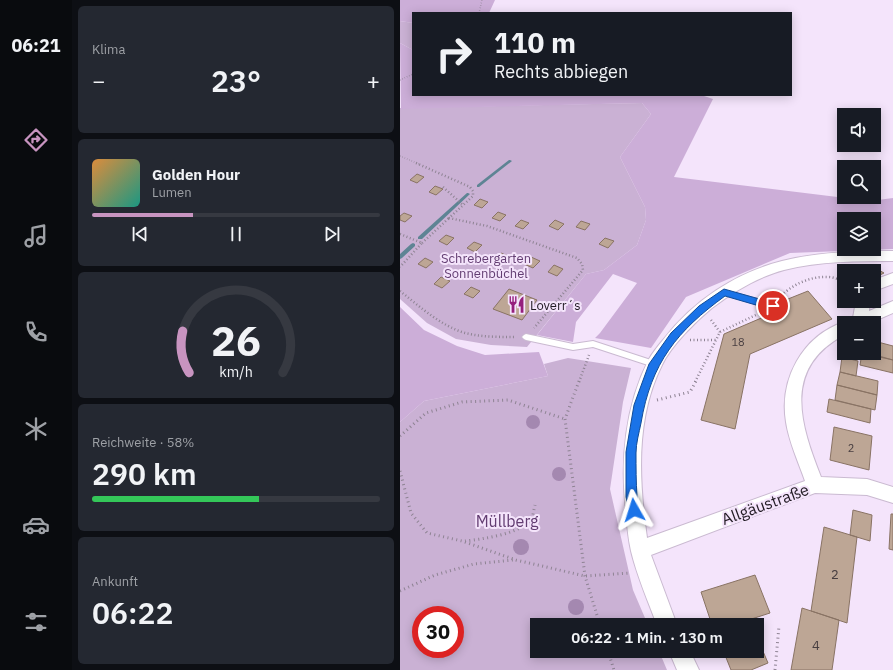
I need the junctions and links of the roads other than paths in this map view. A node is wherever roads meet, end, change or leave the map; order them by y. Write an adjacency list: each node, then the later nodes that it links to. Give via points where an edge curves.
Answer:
1 (893, 256): 4 (street, via 846,256 810,260 773,269)
2 (893, 278): 3 (street)
3 (881, 283)
4 (724, 292): 5 (lane); 10 (street, via 702,308 674,335)
5 (773, 306)
6 (893, 307): 7 (street)
7 (872, 316)
8 (837, 331): 11 (street, via 817,346 803,362 797,375 793,411 796,431)
9 (526, 337): 10 (lane, via 573,347 593,344)
10 (654, 364): 13 (street, via 639,405 631,452 632,497)
11 (814, 485): 12 (street, Allgäustraße, via 867,487); 13 (street, Allgäustraße)
12 (893, 495)
13 (640, 550): 14 (street)
14 (664, 618)
15 (682, 658): 16 (street)
16 (688, 670)

